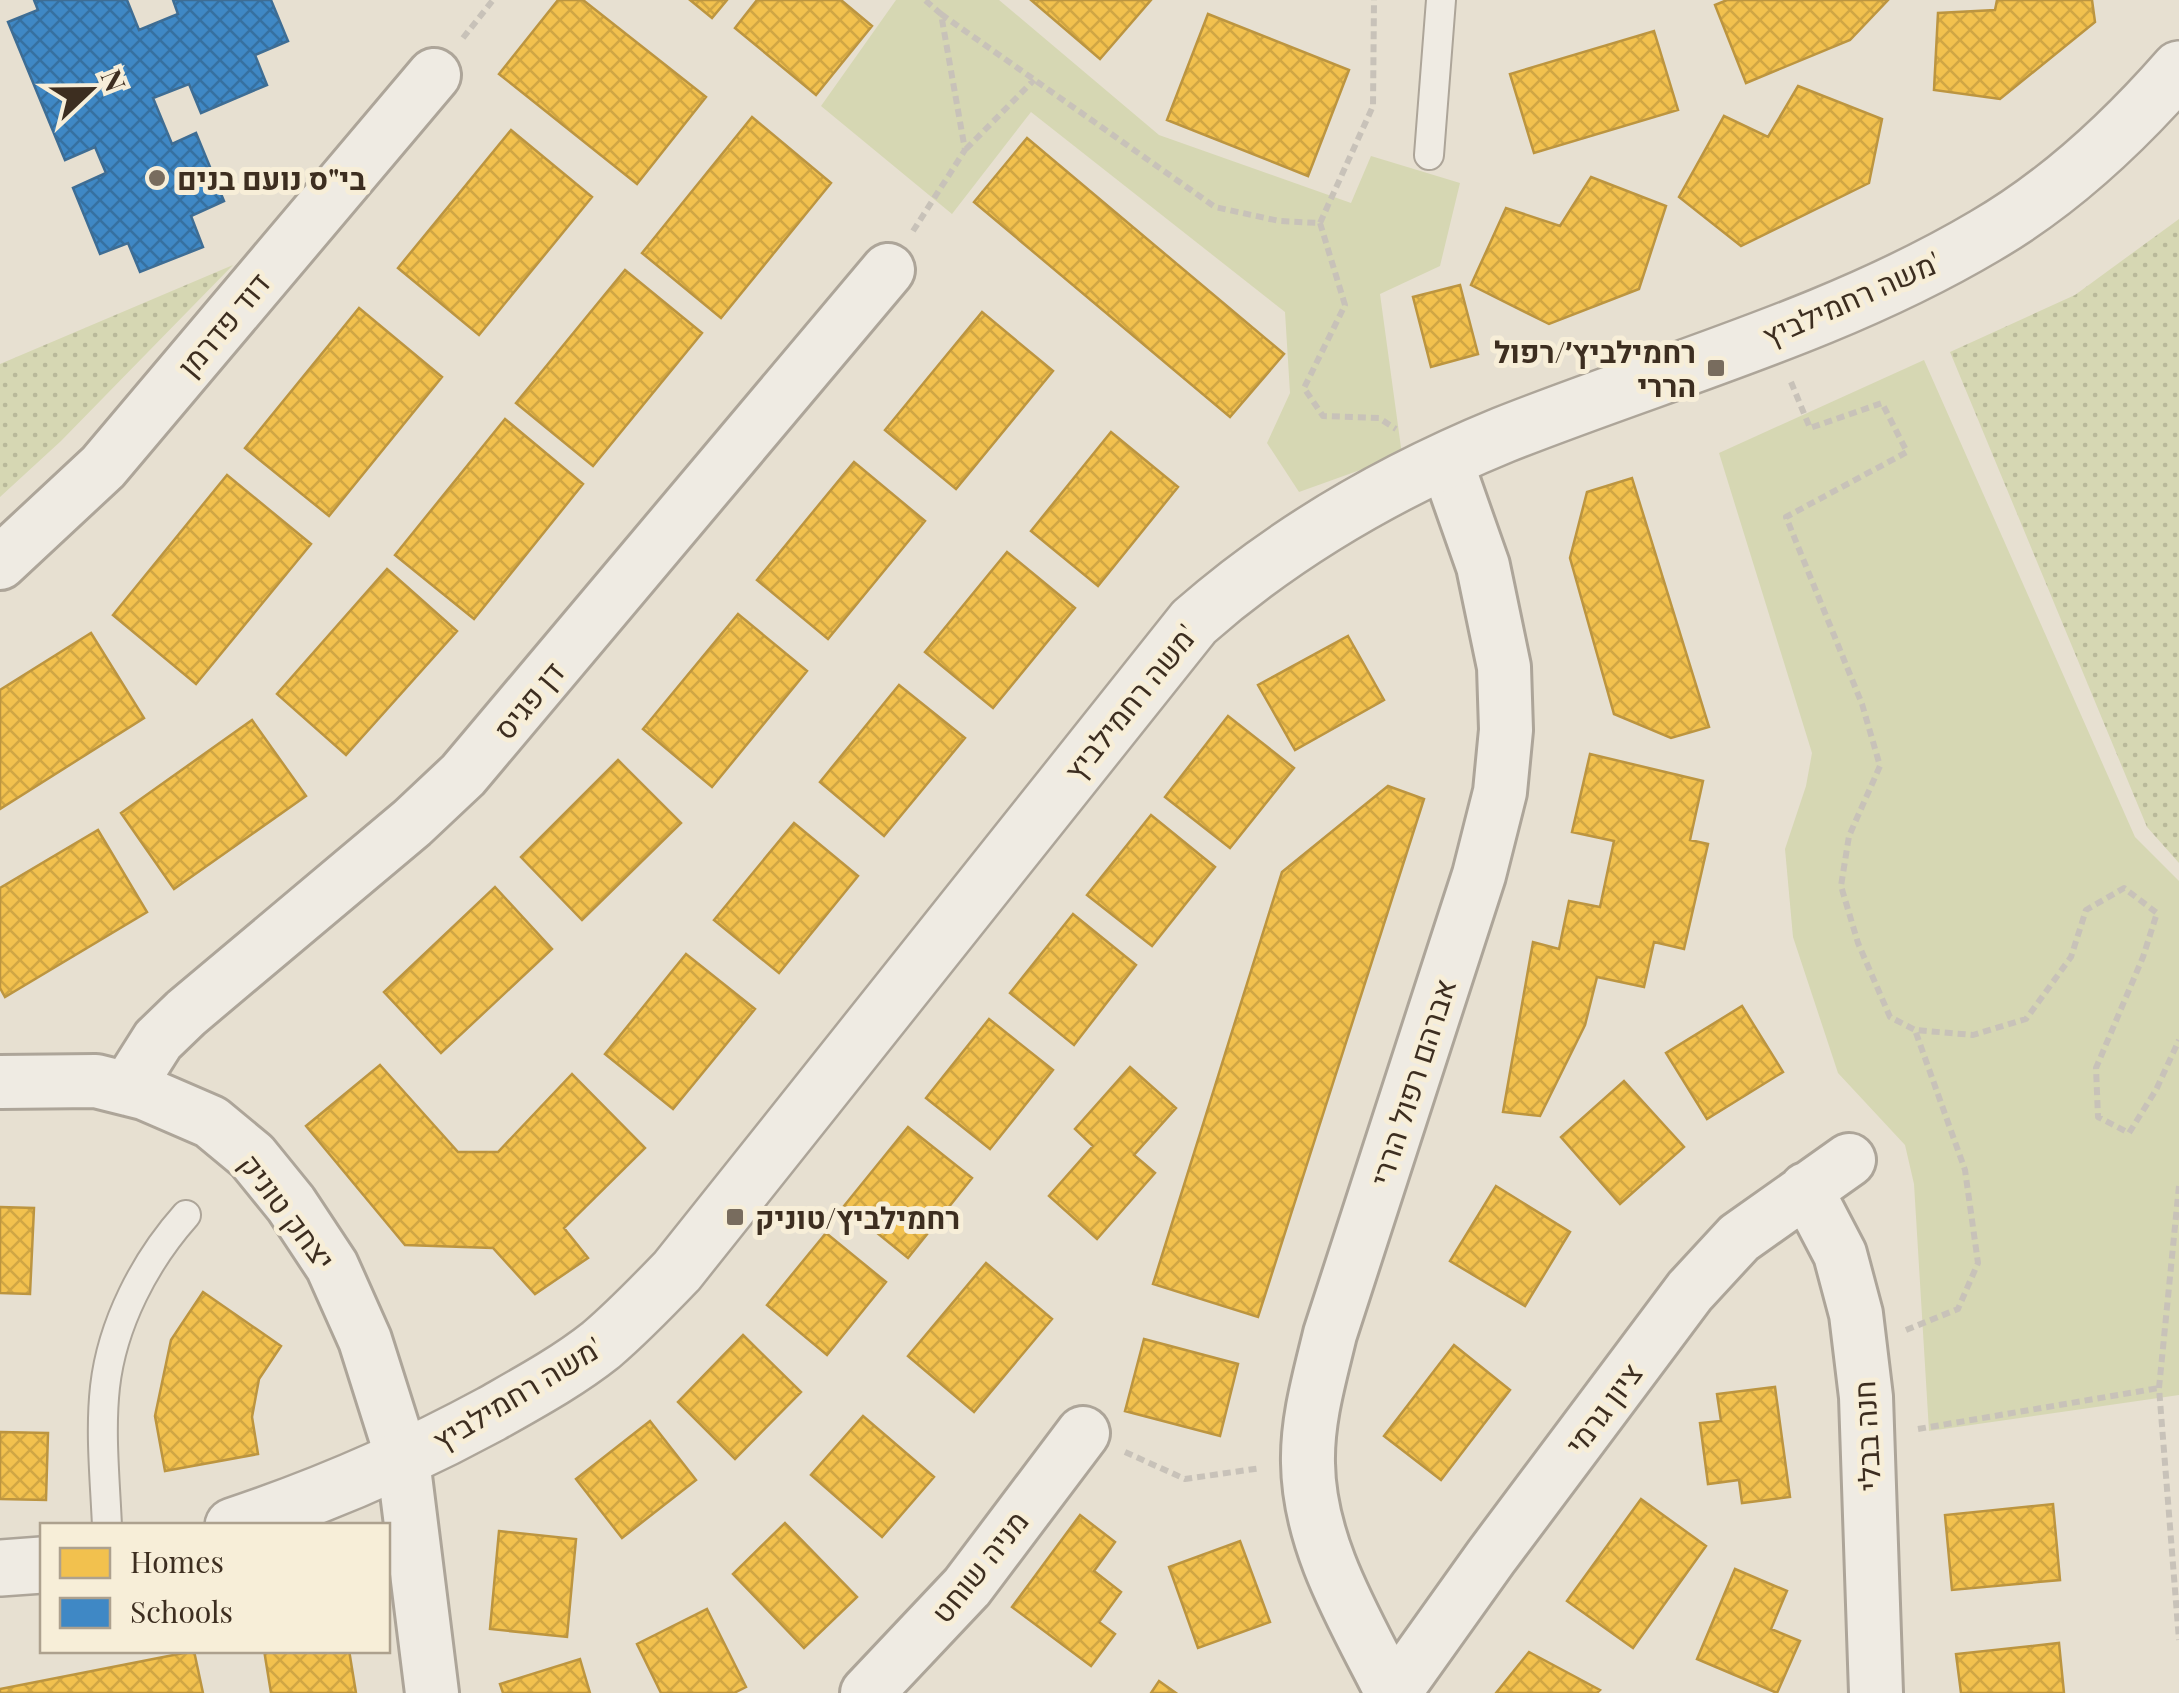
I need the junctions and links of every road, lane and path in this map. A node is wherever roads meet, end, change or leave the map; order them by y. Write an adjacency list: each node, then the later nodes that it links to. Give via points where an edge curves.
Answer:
1 (925, 0): 4 (path)
2 (1374, 0): 10 (path, via 1373,106)
3 (1441, 0): 9 (lane)
4 (941, 14): 7 (path); 8 (path)
5 (2178, 73): 12 (street, משה רחמילביץ', via 2048,195 1985,236)
6 (434, 75): 14 (street, דוד פדרמן, via 103,467)
7 (1034, 80): 8 (path); 10 (path, via 1215,207)
8 (965, 150): 11 (path)
9 (1429, 155)
10 (1320, 224): 13 (path, via 1345,304 1304,388 1323,416 1378,418)
11 (888, 270): 18 (street, דן פגיס, via 463,775 186,1013 158,1040)
12 (1772, 334): 13 (street, משה רחמילביץ'); 15 (path, via 1810,428 1882,402 1908,452 1786,517 1862,704 1880,766 1849,836 1841,886 1890,1017)
13 (1446, 461): 27 (street, משה רחמילביץ', via 1296,542 1194,622 678,1271 572,1365); 28 (street, אברהם רפול הררי, via 1483,566 1504,668 1500,792 1330,1334)
14 (0, 563)
15 (1915, 1030): 16 (path, via 1973,1035 2026,1019 2071,957 2086,910 2124,888 2157,913 2096,1068 2098,1117 2129,1133); 23 (path, via 1965,1170 1978,1263 1958,1308)
16 (2179, 1040)
17 (0, 1082): 18 (street, יצחק טוניק, via 96,1081)
18 (127, 1089): 27 (street, יצחק טוניק, via 211,1122 252,1156 290,1204 332,1266 365,1340)
19 (1849, 1160): 21 (street, ציון גרמי)
20 (2179, 1186): 24 (path)
21 (1806, 1189): 23 (street, חנה בבלי, via 1840,1254); 37 (street, ציון גרמי, via 1739,1238 1690,1291)
22 (186, 1215): 29 (lane, via 158,1246 124,1315 105,1385)
23 (1861, 1349): 26 (street, חנה בבלי)
24 (2159, 1388): 26 (path); 33 (path)
25 (1083, 1433): 28 (path, via 1185,1479); 36 (street, מניה שוחט, via 967,1587)
26 (1867, 1437): 38 (street, חנה בבלי)
27 (403, 1460): 30 (street, משה רחמילביץ'); 35 (street)
28 (1308, 1461): 37 (street, אברהם רפול הררי, via 1312,1511 1329,1563)
29 (107, 1523)
30 (242, 1523)
31 (40, 1566): 32 (street)
32 (0, 1568)
33 (2177, 1594): 34 (path)
34 (2179, 1640)
35 (432, 1693)
36 (868, 1693)
37 (1393, 1693)
38 (1876, 1693)

